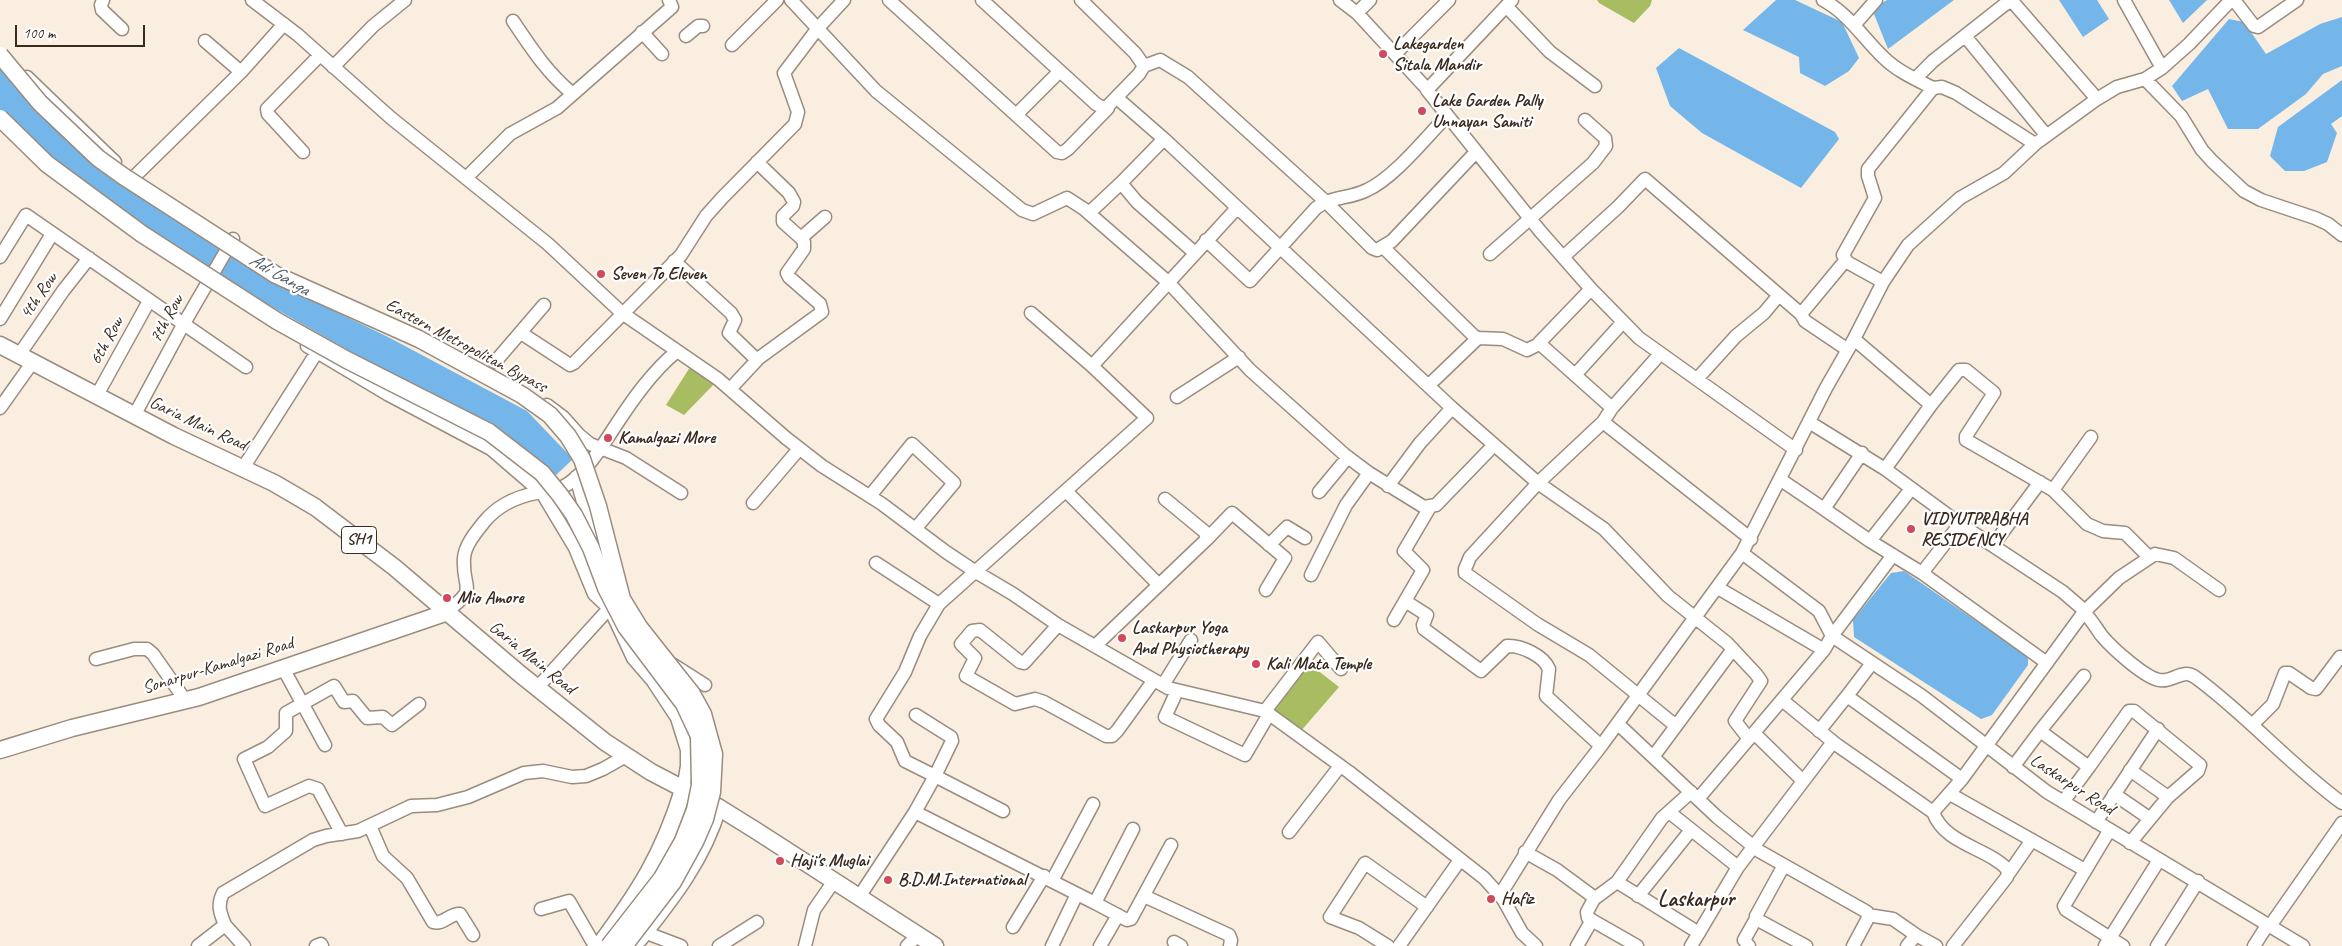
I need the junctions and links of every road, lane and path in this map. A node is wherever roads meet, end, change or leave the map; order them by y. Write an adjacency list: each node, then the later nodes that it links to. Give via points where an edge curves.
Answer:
1 (103, 0): 26 (street, via 102,10)
2 (252, 0): 22 (street)
3 (405, 0): 38 (street)
4 (669, 0): 27 (street, via 672,7)
5 (777, 0): 31 (street)
6 (791, 0): 25 (street)
7 (844, 0): 25 (street)
8 (889, 0): 51 (street)
9 (982, 0): 40 (street)
10 (1081, 0): 37 (street)
11 (1340, 0): 20 (street)
12 (1370, 0): 20 (street)
13 (1449, 0): 34 (street)
14 (1824, 0): 23 (street)
15 (1876, 0): 23 (street)
16 (2124, 0): 39 (street)
17 (2232, 0): 18 (street, via 2258,27); 39 (street)
18 (2297, 0)
19 (1509, 3): 44 (street, via 1550,52); 46 (street)
20 (1357, 13): 34 (street)
21 (513, 22): 47 (street, via 542,63)
22 (284, 24): 36 (street); 41 (street)
23 (1854, 24): 43 (street, via 1882,56)
24 (702, 26): 28 (street)
25 (818, 28): 61 (street, via 784,73 798,112 797,121); 67 (street, via 876,91 1022,210 1033,214 1067,198)
26 (122, 29)
27 (642, 32): 33 (street); 47 (street)
28 (686, 36)
29 (1965, 36): 43 (street); 49 (street, via 2004,5 2014,2); 56 (street)
30 (205, 41): 41 (street)
31 (732, 45)
32 (0, 51): 62 (street, via 105,153)
33 (662, 54)
34 (1396, 54): 46 (street)
35 (0, 55): 292 (main road, Eastern Metropolitan Bypass, bridge, via 40,103 98,158 130,182 276,275 419,339 522,395 550,415 568,436 582,459 598,506 622,599 639,627 692,694 703,714 714,754 712,792 695,842 673,882)
36 (320, 55): 38 (street); 59 (street, via 267,109)
37 (1144, 66): 48 (street); 65 (street, via 1160,60 1188,76)
38 (332, 67): 63 (street)
39 (2162, 68): 42 (street)
40 (1060, 71): 50 (street, via 1101,108); 51 (street)
41 (241, 72): 62 (street)
42 (2145, 79): 49 (street, via 2117,87); 71 (street, via 2181,116 2202,150 2244,191 2315,218)
43 (1915, 80): 45 (street)
44 (1595, 86)
45 (1933, 88): 58 (street, via 1942,87 1956,93); 82 (street, via 1868,169 1875,198 1844,250)
46 (1427, 89): 52 (street)
47 (573, 94): 63 (street, via 549,114 510,134)
48 (1117, 98): 50 (street); 57 (street)
49 (2097, 99): 56 (street)
50 (1108, 108): 51 (street, via 1062,153 1054,150)
51 (1016, 115)
52 (1447, 116): 60 (street); 65 (street, via 1381,182 1367,190)
53 (0, 118): 291 (main road, bridge, via 48,164 142,234 276,321 489,432 542,473 560,495 587,540 626,627 684,704 699,736 700,785 683,841 662,878)
54 (1585, 120): 69 (street, via 1605,138 1606,146 1593,163)
55 (0, 127): 84 (street, via 92,205)
56 (2046, 135): 58 (street)
57 (1164, 139): 64 (street); 66 (street)
58 (2035, 144): 86 (street, via 2004,173 1966,194 1947,209 1908,245)
59 (303, 152)
60 (1476, 152): 69 (street); 76 (street)
61 (757, 162): 72 (street, via 794,202 783,216 783,222); 83 (street, via 706,216)
62 (135, 176): 73 (street)
63 (466, 178): 91 (street, via 548,244)
64 (1121, 183): 67 (street); 77 (street)
65 (1325, 201): 75 (street); 76 (street, via 1372,248)
66 (1237, 208): 74 (street); 75 (street)
67 (1089, 213): 85 (street)
68 (825, 217): 72 (street)
69 (1530, 218): 78 (street); 80 (street)
70 (52, 234): 79 (street, via 26,215); 81 (street); 94 (street)
71 (2342, 235)
72 (800, 238): 107 (street, via 804,249 787,272 820,304 822,312)
73 (233, 239): 84 (street, 7th Row); 126 (street, via 292,277 364,306 508,380 563,417 579,435)
74 (1206, 240): 75 (street, via 1250,281); 77 (street)
75 (1280, 248): 113 (street)
76 (1384, 248): 98 (street)
77 (1195, 253): 85 (street)
78 (1490, 254)
79 (0, 257)
80 (1563, 257): 87 (street); 88 (street, via 1645,179)
81 (89, 258): 89 (street); 106 (street, 4th Row, via 63,291)
82 (1845, 260): 86 (street); 93 (street)
83 (674, 262): 91 (street); 107 (street, via 731,313 735,320 729,333)
84 (208, 282): 96 (street, 7th Row); 102 (street)
85 (1168, 282): 105 (street); 110 (street)
86 (1883, 282): 101 (street)
87 (1591, 289): 95 (street); 99 (street)
88 (1779, 295): 93 (street); 112 (street)
89 (149, 301): 96 (street); 115 (street, 6th Row)
90 (544, 305): 97 (street)
91 (622, 313): 97 (street, via 571,365); 103 (street)
92 (1031, 313): 110 (street)
93 (1801, 314): 101 (street, via 1806,321)
94 (0, 319)
95 (1623, 322): 104 (street); 111 (street)
96 (183, 324): 109 (street); 121 (street, 7th Row)
97 (521, 334): 108 (street)
98 (1478, 338): 99 (street, via 1503,338 1527,350); 113 (street)
99 (1539, 344): 111 (street)
100 (0, 345): 106 (main road, Garia Main Road / SH1)
101 (1851, 345): 117 (street); 123 (street)
102 (316, 352): 131 (street); 143 (street, via 388,395 491,449)
103 (676, 352): 114 (street); 126 (street, via 638,394)
104 (1660, 354): 112 (street); 120 (street)
105 (1239, 357): 116 (street); 130 (street)
106 (26, 359): 115 (main road, Garia Main Road / SH1); 118 (street, 4th Row)
107 (757, 360): 114 (street)
108 (495, 362)
109 (246, 366)
110 (1092, 366): 141 (street, via 1147,418)
111 (1575, 375): 120 (street)
112 (1697, 379): 128 (street)
113 (1429, 385): 119 (street)
114 (730, 389): 127 (street)
115 (96, 397): 121 (main road, Garia Main Road / SH1)
116 (1177, 397)
117 (1931, 404): 132 (street); 136 (street, via 1959,370 1966,370 1994,393 1966,440)
118 (0, 408)
119 (1452, 408): 125 (street); 138 (street, via 1420,443)
120 (1612, 408): 122 (street)
121 (134, 416): 131 (main road, Garia Main Road / SH1)
122 (1603, 422): 137 (street); 154 (street)
123 (1809, 422): 128 (street); 129 (street)
124 (2091, 437): 140 (street)
125 (1494, 445): 137 (street); 148 (street, via 1444,499)
126 (601, 449): 134 (street); 144 (street, via 626,458)
127 (799, 449): 145 (street); 147 (street)
128 (1796, 450): 135 (street)
129 (1862, 453): 132 (street); 149 (street)
130 (1348, 457): 133 (street); 142 (street)
131 (243, 468): 174 (main road, Garia Main Road / SH1, via 321,512 394,567)
132 (1885, 469): 139 (street)
133 (1369, 473): 138 (street); 164 (street, via 1346,505)
134 (576, 477): 143 (street, via 557,490); 172 (street, via 611,593)
135 (1781, 480): 149 (street); 154 (street)
136 (2040, 482): 140 (street); 156 (street)
137 (1538, 483): 175 (street, via 1593,519 1664,592); 196 (street, via 1470,557 1465,574 1589,655)
138 (1388, 486): 148 (street, via 1424,507)
139 (1911, 489): 150 (street); 155 (street)
140 (2053, 490): 160 (street, via 2087,524 2103,531 2124,533)
141 (1066, 491): 162 (street); 165 (street)
142 (1319, 492)
143 (542, 493): 172 (street, via 575,548 594,594); 174 (street, via 522,496 510,502 484,522 464,556 467,592)
144 (681, 493)
145 (870, 496): 151 (street); 151 (street, via 912,444 954,483)
146 (1166, 498): 153 (street, via 1204,532)
147 (753, 503)
148 (1430, 507): 170 (street, via 1404,550 1423,570)
149 (1824, 509): 155 (street)
150 (1960, 524): 156 (street); 163 (street)
151 (916, 528): 162 (street)
152 (1305, 538): 157 (street, via 1287,528)
153 (1207, 539): 157 (street, via 1232,513); 165 (street)
154 (1751, 539): 158 (street)
155 (1870, 541): 159 (street)
156 (1994, 545): 173 (street, via 2064,592)
157 (1269, 546): 168 (street, via 1285,558)
158 (1742, 553): 166 (street); 180 (street, via 1815,607 1824,617)
159 (1893, 555): 163 (street); 180 (street)
160 (2149, 557): 169 (street, via 2160,554 2174,558); 173 (street, via 2119,578)
161 (876, 563): 171 (street)
162 (976, 572): 171 (street); 178 (street)
163 (1922, 573): 188 (street)
164 (1311, 575)
165 (1159, 585): 182 (street)
166 (1718, 588): 175 (street); 184 (street)
167 (623, 590): 172 (street)
168 (1266, 590)
169 (2219, 590)
170 (1405, 601): 177 (street); 213 (street, via 1427,615 1424,629 1481,671 1508,646 1521,648 1542,660 1549,669 1546,696)
171 (939, 604): 222 (street, via 920,636 905,672 876,719 897,742 905,761)
172 (610, 609): 176 (street); 179 (street)
173 (2084, 611): 188 (street); 205 (street, via 2106,640 2148,675 2160,681 2192,675)
174 (445, 613): 189 (main road, Sonarpur-Kamalgazi Road); 194 (main road, Garia Main Road / SH1)
175 (1697, 617): 183 (street); 196 (street)
176 (600, 619): 179 (street); 194 (street)
177 (1394, 620)
178 (1058, 625): 182 (street); 192 (street, via 1024,663 980,630 972,631 961,644 975,658 966,676 1015,704 1035,699 1044,702 1106,736 1117,732)
179 (622, 633): 193 (street); 225 (street, via 633,658 677,718 687,750 688,766)
180 (1832, 636): 184 (street); 187 (street, Laskarpur Road)
181 (1191, 640): 192 (street)
182 (1095, 646): 192 (street)
183 (1733, 649): 206 (street); 210 (street, via 1761,681 1736,718 1736,724)
184 (1824, 650): 199 (street)
185 (2340, 657): 205 (street, via 2316,689 2285,673 2273,704)
186 (96, 659): 198 (street, via 134,649 147,649)
187 (1872, 662): 197 (street); 214 (street, Laskarpur Road, via 1922,696)
188 (2048, 662): 214 (street)
189 (283, 668): 198 (main road, Sonarpur-Kamalgazi Road); 200 (street)
190 (1341, 669): 202 (street, via 1318,642)
191 (2084, 676): 209 (street)
192 (1158, 683): 195 (street)
193 (705, 685)
194 (537, 688): 216 (main road, Garia Main Road / SH1)
195 (1177, 691): 202 (street); 202 (street, via 1165,717 1245,755)
196 (1639, 694): 204 (street); 206 (street)
197 (1847, 696): 208 (street); 223 (street)
198 (185, 700): 215 (main road, Sonarpur-Kamalgazi Road)
199 (1782, 700): 208 (street); 210 (street)
200 (302, 704): 201 (street, via 334,686 344,702 353,701 367,718 383,717 392,725); 212 (street); 246 (street, via 286,713 286,731 268,747 244,759 266,806 309,786 318,789)
201 (419, 704)
202 (1267, 713): 218 (street)
203 (916, 715): 222 (street, via 951,737)
204 (1618, 724): 213 (street); 217 (street)
205 (2252, 725): 232 (street)
206 (1676, 726): 217 (street)
207 (2158, 729): 220 (street, via 2137,712 2129,711); 221 (street); 229 (street, via 2200,765 2198,771)
208 (1820, 731): 211 (street)
209 (2040, 731): 219 (street); 220 (street)
210 (1751, 736): 224 (street); 228 (street)
211 (1833, 742): 224 (street); 237 (street)
212 (324, 745)
213 (1602, 746): 251 (street, via 1559,800)
214 (1985, 746): 219 (street, Laskarpur Road); 223 (street)
215 (0, 750)
216 (626, 756): 225 (main road, Garia Main Road / SH1); 241 (street, via 586,776 572,777 542,771 524,773 468,797 402,809)
217 (1652, 756): 228 (street)
218 (1340, 766): 245 (street); 252 (street)
219 (2013, 767): 230 (street, Laskarpur Road)
220 (2089, 767): 230 (street)
221 (2130, 770): 227 (street); 229 (street)
222 (935, 776): 234 (street); 235 (street)
223 (1962, 779): 226 (street)
224 (1803, 781): 250 (street)
225 (683, 790): 233 (main road, Garia Main Road / SH1); 290 (main road, via 665,843 650,874)
226 (1950, 794): 237 (street); 247 (street)
227 (2114, 794): 238 (street); 239 (street)
228 (1694, 796): 236 (street); 250 (street)
229 (2168, 797): 238 (street)
230 (2063, 802): 239 (street, Laskarpur Road)
231 (1093, 804): 258 (street)
232 (2342, 804)
233 (718, 807): 259 (main road, Garia Main Road / SH1); 279 (main road, via 711,833 692,869)
234 (1003, 810)
235 (916, 812): 258 (street); 266 (street)
236 (1669, 812): 243 (street); 261 (street)
237 (1934, 812): 257 (street, via 1940,826 1949,834 2006,868)
238 (2149, 818): 248 (street)
239 (2096, 822): 244 (street, Laskarpur Road)
240 (2342, 823): 277 (street)
241 (370, 826): 246 (street); 281 (street, via 383,856 407,878 433,922 460,914)
242 (1133, 828): 268 (street)
243 (1691, 830): 255 (street); 265 (street)
244 (2109, 830): 248 (street, Laskarpur Road); 256 (street)
245 (1289, 832)
246 (342, 834): 276 (street, via 313,840 230,888 220,900 219,912)
247 (2032, 840): 256 (street); 257 (street)
248 (2130, 843): 253 (street, Laskarpur Road)
249 (1171, 845): 264 (street)
250 (1754, 846): 254 (street); 255 (street)
251 (1525, 852): 263 (street); 267 (street, via 1557,870)
252 (1460, 860): 263 (street); 269 (street)
253 (2159, 860): 260 (street, Laskarpur Road); 283 (street)
254 (1784, 866): 272 (street); 273 (street)
255 (1738, 867): 280 (street)
256 (2085, 870): 283 (street, via 2064,904 2065,908)
257 (2008, 874): 310 (street)
258 (1048, 878): 262 (street); 278 (street)
259 (834, 881): 266 (main road, Garia Main Road / SH1); 295 (street, via 814,910)
260 (2198, 881): 277 (street, Laskarpur Road); 312 (street)
261 (1617, 882): 265 (street); 267 (street)
262 (1077, 894): 268 (street); 296 (street)
263 (1500, 895): 301 (street, via 1520,930)
264 (1144, 896): 271 (street, via 1131,919); 298 (street, via 1229,935)
265 (1638, 896): 280 (street)
266 (859, 897): 284 (main road, Garia Main Road / SH1)
267 (1595, 898): 274 (street, via 1586,915)
268 (1095, 903): 271 (street)
269 (1427, 907): 299 (street, via 1365,863 1330,917 1358,928); 300 (street)
270 (541, 909): 290 (street, via 569,901)
271 (1118, 915): 297 (street)
272 (1868, 915): 282 (street, via 1893,919); 307 (street)
273 (1756, 917): 305 (street, via 1744,940); 306 (street)
274 (1592, 920): 302 (street); 303 (street)
275 (757, 922): 285 (street)
276 (225, 925): 286 (street); 287 (street)
277 (2269, 925): 313 (street); 314 (street, Laskarpur Road)
278 (1013, 927)
279 (644, 932): 293 (main road); 294 (street)
280 (1699, 933): 304 (street)
281 (473, 935)
282 (1916, 935): 308 (street); 309 (street)
283 (2108, 942): 311 (street)
284 (924, 943)
285 (722, 945)
286 (198, 946)
287 (244, 946)
288 (316, 946): 289 (street)
289 (322, 946)
290 (597, 946)
291 (609, 946)
292 (624, 946)
293 (634, 946)
294 (681, 946)
295 (805, 946)
296 (1052, 946)
297 (1100, 946)
298 (1230, 946)
299 (1388, 946)
300 (1399, 946)
301 (1536, 946)
302 (1577, 946)
303 (1637, 946)
304 (1691, 946)
305 (1748, 946)
306 (1806, 946)
307 (1853, 946)
308 (1906, 946)
309 (1936, 946)
310 (1953, 946)
311 (2123, 946)
312 (2156, 946)
313 (2254, 946)
314 (2303, 946)

